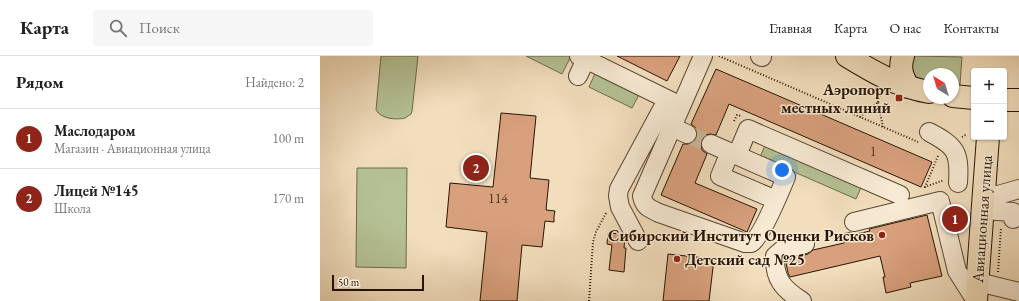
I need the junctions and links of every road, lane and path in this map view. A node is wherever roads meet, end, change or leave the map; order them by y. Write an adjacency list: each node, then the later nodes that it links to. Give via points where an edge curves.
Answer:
1 (703, 56): 15 (lane)
2 (719, 56): 16 (path)
3 (847, 56): 7 (main road, via 872,71)
4 (903, 56): 7 (main road, via 900,63 902,76)
5 (582, 58): 6 (lane); 15 (lane)
6 (578, 76)
7 (908, 87): 8 (main road)
8 (923, 91)
9 (880, 96): 14 (path)
10 (959, 97): 11 (main road)
11 (971, 98)
12 (1007, 100): 13 (main road)
13 (1019, 100)
14 (878, 102): 16 (path); 17 (path)
15 (674, 103): 27 (lane); 33 (lane, via 680,130 642,196 643,204 659,213)
16 (860, 117): 17 (path)
17 (883, 127): 18 (path)
18 (924, 137): 22 (lane, via 945,140)
19 (971, 138): 22 (path)
20 (979, 140): 24 (main road, Авиационная улица)
21 (711, 144): 23 (lane)
22 (950, 145): 25 (lane, via 954,148 957,159); 25 (path, via 940,152 925,187)
23 (734, 154): 28 (lane, via 748,129); 29 (lane, via 786,177); 29 (lane, via 720,176)
24 (986, 172): 25 (lane); 30 (main road, Авиационная улица)
25 (958, 176)
26 (1019, 188): 30 (lane, via 998,195)
27 (619, 189): 32 (lane, via 620,207); 39 (path, via 593,242)
28 (900, 195)
29 (776, 200): 33 (lane, via 756,239)
30 (995, 209): 37 (main road, Авиационная улица); 37 (path)
31 (854, 222): 37 (lane, via 940,201 957,271)
32 (638, 241)
33 (751, 243): 35 (lane, via 763,255)
34 (805, 244): 35 (lane, via 782,250)
35 (775, 256): 38 (lane, via 779,280)
36 (1019, 292): 37 (lane)
37 (982, 293)
38 (796, 300)
39 (589, 301)

